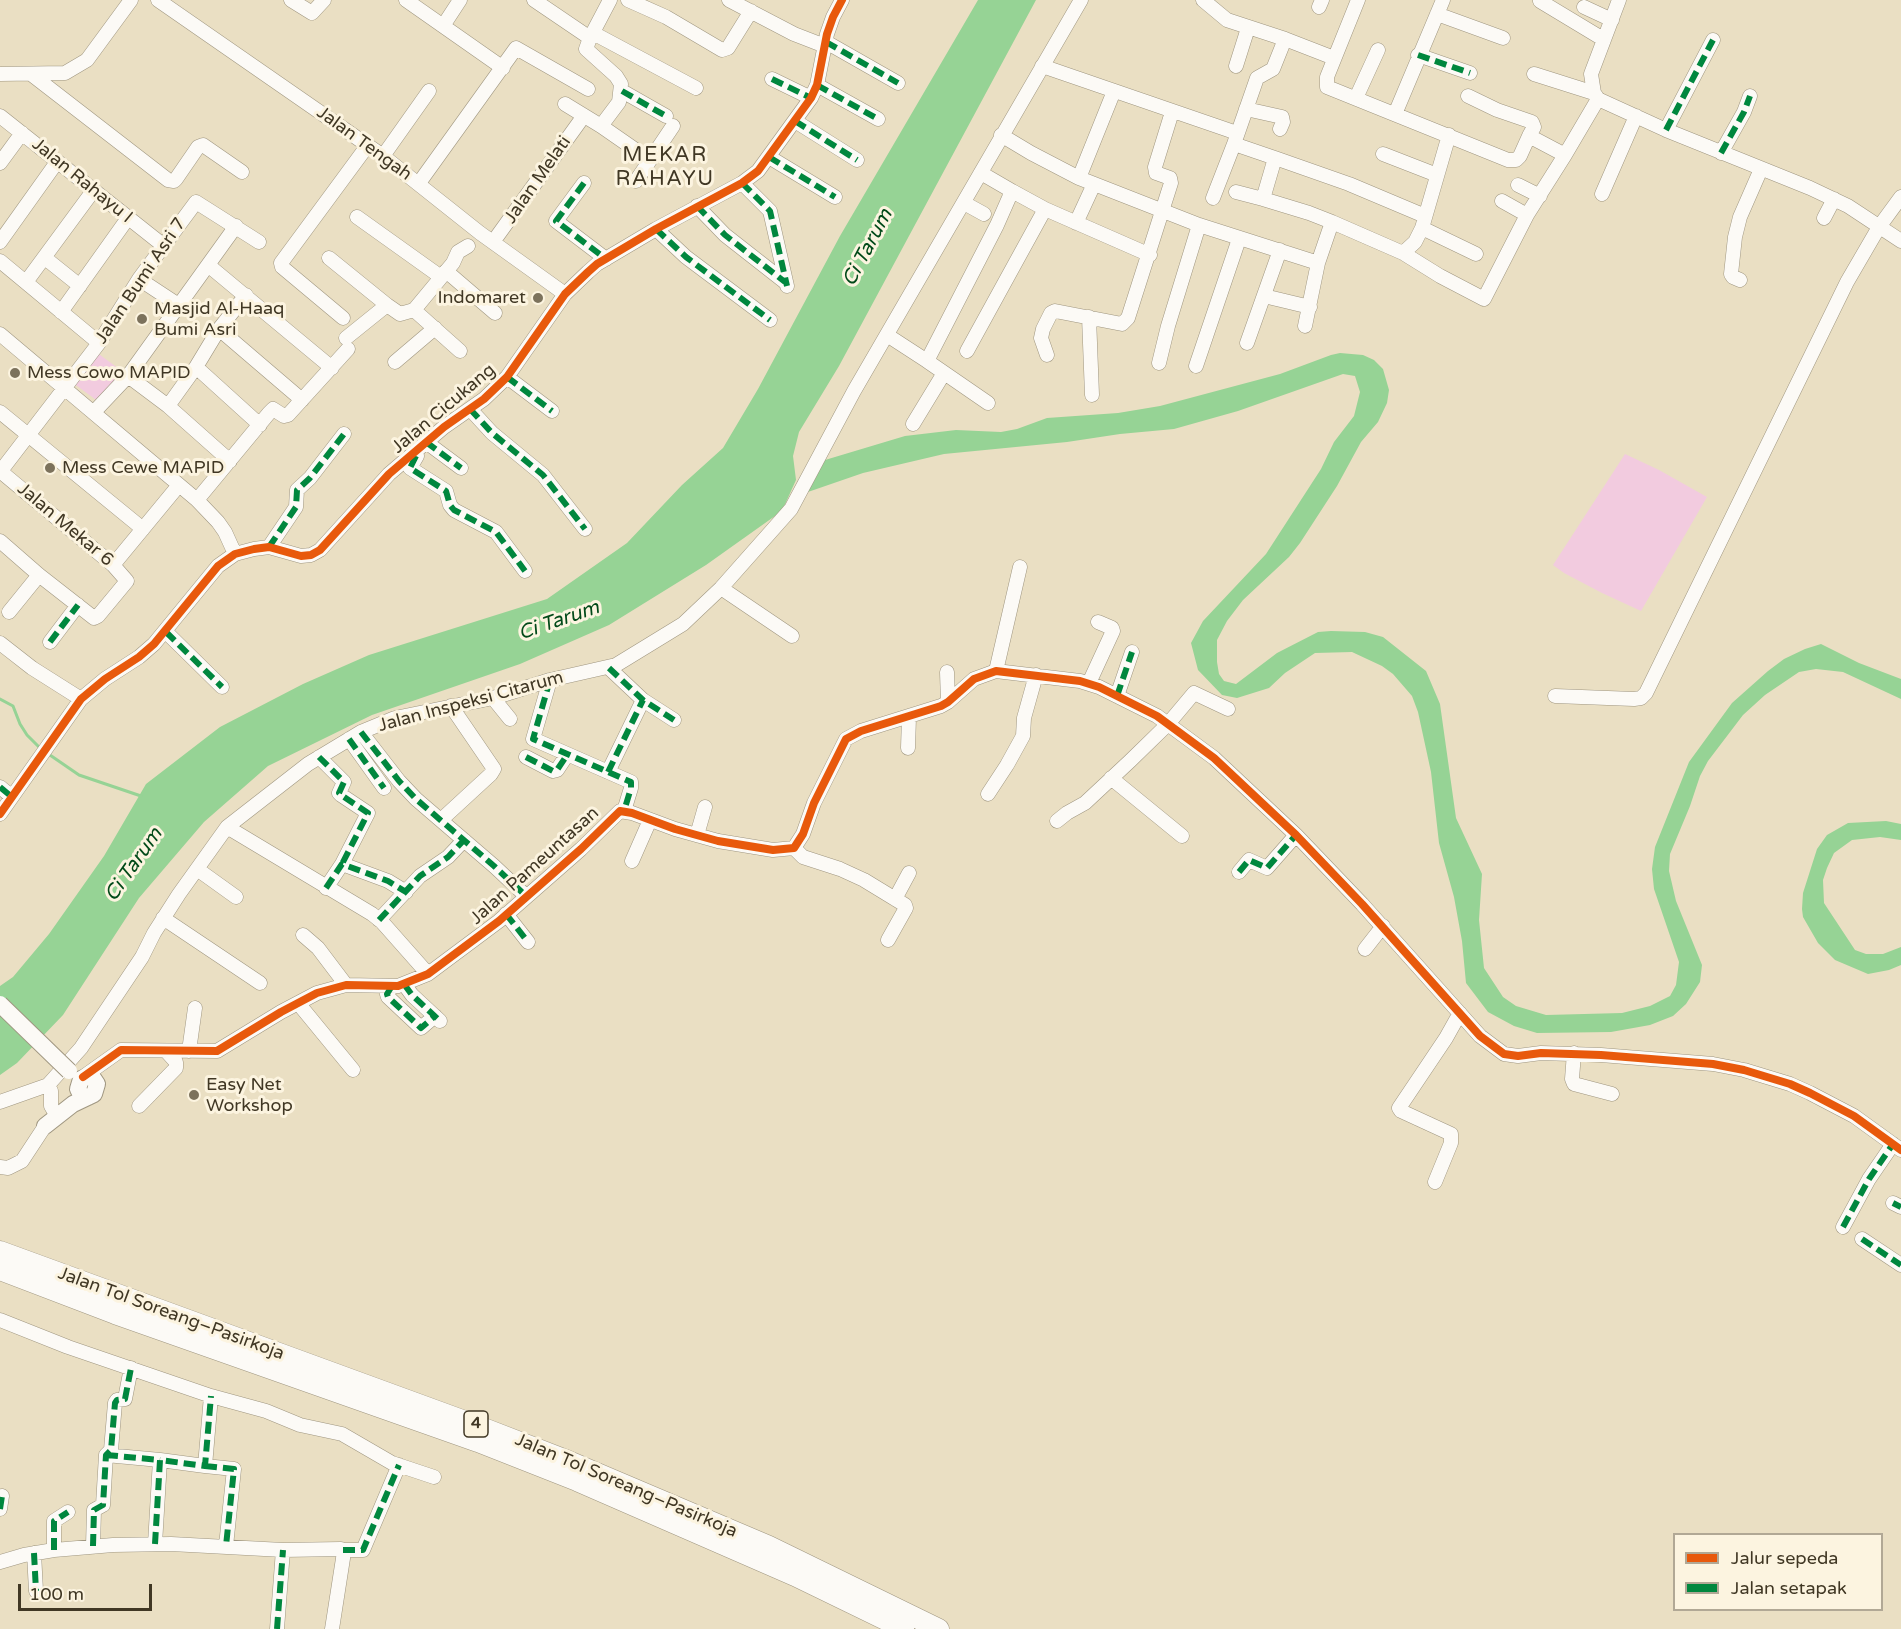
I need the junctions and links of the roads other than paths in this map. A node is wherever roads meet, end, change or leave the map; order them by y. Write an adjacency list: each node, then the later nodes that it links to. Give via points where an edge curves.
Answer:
1 (121, 0): 35 (street, via 81,55)
2 (131, 0): 35 (street, via 87,60)
3 (158, 0): 74 (street, Jalan Tengah)
4 (291, 0): 5 (street, via 312,14)
5 (324, 0)
6 (406, 0): 24 (street)
7 (460, 0): 24 (street)
8 (534, 0): 26 (street)
9 (610, 0): 26 (street)
10 (628, 0): 21 (street, via 722,50 728,48)
11 (729, 0): 21 (street)
12 (842, 0): 31 (street, Jalan Cicukang)
13 (1081, 0): 36 (street, Jalan Inspeksi Citarum)
14 (1203, 0): 19 (street)
15 (1358, 0): 34 (street)
16 (1443, 0): 22 (street)
17 (1619, 0): 23 (street)
18 (1540, 1): 29 (street)
19 (1219, 5): 25 (street, via 1227,20)
20 (1584, 7): 23 (street)
21 (751, 11): 31 (street, via 794,34)
22 (1437, 14): 27 (street); 33 (street)
23 (1612, 20): 29 (street)
24 (443, 26): 38 (street)
25 (1248, 28): 28 (street); 37 (street)
26 (591, 35): 46 (street); 50 (street, via 586,51 616,76)
27 (1503, 38)
28 (1285, 39): 34 (street); 58 (street, via 1273,69 1257,78)
29 (1603, 39): 54 (street, via 1591,74)
30 (1713, 40): 68 (street)
31 (825, 44): 45 (street); 52 (street, Jalan Cicukang)
32 (1378, 50): 56 (street)
33 (1418, 56): 40 (street); 60 (street)
34 (1334, 58): 56 (street, via 1327,87)
35 (78, 65): 39 (street)
36 (1042, 66): 51 (street); 70 (street, Jalan Inspeksi Citarum)
37 (1236, 66)
38 (503, 68): 47 (street, via 519,48); 91 (street)
39 (65, 73): 42 (street); 48 (street)
40 (1470, 73)
41 (0, 74): 42 (street)
42 (31, 74): 48 (street)
43 (1534, 74): 54 (street)
44 (772, 79): 52 (street)
45 (898, 83)
46 (696, 88)
47 (588, 89)
48 (53, 91): 86 (street, via 168,180 174,181 203,145)
49 (429, 91): 77 (street)
50 (622, 91): 66 (street, via 620,102); 82 (street, via 670,121)
51 (1114, 91): 59 (street); 89 (street)
52 (814, 92): 64 (street); 65 (street, Jalan Cicukang)
53 (1468, 96): 72 (street, via 1533,122)
54 (1596, 96): 62 (street); 78 (street)
55 (1750, 96): 75 (street)
56 (1356, 98): 60 (street)
57 (565, 104): 63 (street, Jalan Melati)
58 (1246, 109): 67 (street, via 1282,117); 73 (street)
59 (1172, 112): 73 (street); 110 (street, via 1155,167 1156,173 1171,180)
60 (1395, 114): 71 (street)
61 (0, 116): 69 (street, Jalan Rahayu I)
62 (1636, 116): 68 (street); 99 (street)
63 (583, 117): 66 (street, Jalan Melati); 128 (street, Jalan Melati)
64 (878, 119)
65 (795, 121): 79 (street, Jalan Cicukang); 81 (street)
66 (602, 126): 82 (street, Jalan Melati)
67 (1280, 129)
68 (1666, 130): 75 (street)
69 (22, 133): 83 (street, Jalan Rahayu I); 84 (street)
70 (1001, 135): 87 (street, Jalan Inspeksi Citarum); 89 (street)
71 (1449, 135): 72 (street, via 1513,160 1520,156); 88 (street)
72 (1529, 136): 78 (street)
73 (1235, 139): 80 (street); 103 (street)
74 (368, 145): 77 (street, Jalan Tengah); 155 (street, via 281,263)
75 (1721, 153): 85 (street)
76 (1383, 154): 88 (street)
77 (383, 156): 91 (street, Jalan Tengah)
78 (1565, 156): 100 (street)
79 (769, 157): 93 (street, Jalan Cicukang); 102 (street)
80 (1275, 158): 105 (street); 117 (street, via 1349,184)
81 (857, 159)
82 (650, 160): 90 (street)
83 (57, 162): 97 (street, Jalan Rahayu I); 126 (street)
84 (0, 163)
85 (1761, 169): 104 (street); 142 (street, via 1735,237 1731,274)
86 (242, 172)
87 (981, 173): 96 (street); 107 (street, Jalan Inspeksi Citarum)
88 (1437, 175): 117 (street)
89 (1080, 178): 94 (street)
90 (636, 181)
91 (419, 183): 123 (street, Jalan Tengah)
92 (584, 183): 136 (street, via 556,221)
93 (742, 183): 108 (street, Jalan Cicukang); 108 (street, via 770,211 786,284 725,235)
94 (1094, 184): 110 (street); 118 (street)
95 (1518, 185): 100 (street)
96 (1012, 190): 109 (street); 167 (street)
97 (93, 191): 114 (street, Jalan Rahayu I); 134 (street)
98 (1236, 192): 105 (street)
99 (1602, 194)
100 (1540, 196): 112 (street)
101 (1901, 196): 121 (street)
102 (835, 197)
103 (1213, 198)
104 (1834, 199): 115 (street); 121 (street)
105 (1263, 200): 116 (street)
106 (1502, 201): 112 (street)
107 (964, 203): 111 (street); 161 (street, Jalan Inspeksi Citarum)
108 (697, 206): 122 (street, Jalan Cicukang)
109 (1045, 209): 118 (street); 165 (street, via 999,280)
110 (1164, 211): 119 (street); 133 (street)
111 (984, 214)
112 (1527, 215): 131 (street, via 1484,299)
113 (357, 217): 140 (street)
114 (128, 218): 129 (street, Jalan Rahayu I); 144 (street)
115 (1824, 219)
116 (1332, 222): 131 (street); 138 (street)
117 (1423, 222): 131 (street, via 1415,242); 132 (street)
118 (1076, 223): 133 (street)
119 (1199, 225): 124 (street); 169 (street)
120 (236, 226): 127 (street); 129 (street, Jalan Bumi Asri 7, via 200,202); 139 (street)
121 (1879, 228): 125 (street); 221 (street, via 1847,282 1646,693 1634,699)
122 (656, 229): 136 (street, Jalan Cicukang); 156 (street, via 686,257)
123 (480, 233): 128 (street, Jalan Tengah); 140 (street)
124 (1239, 239): 130 (street); 170 (street)
125 (1901, 241)
126 (0, 242)
127 (259, 242)
128 (493, 242): 145 (street, Jalan Tengah)
129 (164, 246): 141 (street, Jalan Bumi Asri 7)
130 (1280, 250): 138 (street); 147 (street)
131 (1403, 253)
132 (1476, 254)
133 (1150, 255): 154 (street, via 1125,322)
134 (45, 258): 143 (street); 144 (street)
135 (329, 258): 148 (street)
136 (606, 259): 145 (street, Jalan Cicukang)
137 (0, 261): 143 (street)
138 (1318, 263): 150 (street)
139 (208, 266): 146 (street); 149 (street)
140 (446, 271): 151 (street); 153 (street)
141 (140, 279): 149 (street); 162 (street, Jalan Bumi Asri 7)
142 (1740, 280)
143 (26, 282): 152 (street)
144 (81, 286): 152 (street)
145 (565, 294): 175 (street, Jalan Cicukang)
146 (246, 295): 159 (street); 172 (street)
147 (1264, 296): 150 (street); 163 (street)
148 (387, 305): 151 (street, via 400,314); 172 (street, via 347,344)
149 (180, 306): 174 (street)
150 (1310, 307): 157 (street)
151 (414, 310): 158 (street)
152 (61, 312): 162 (street)
153 (495, 314)
154 (1089, 317): 166 (street, via 1052,313 1041,338); 177 (street)
155 (343, 318)
156 (770, 320)
157 (1305, 326)
158 (435, 328): 164 (street); 168 (street)
159 (219, 329): 171 (street); 178 (street)
160 (0, 334): 176 (street)
161 (887, 335): 167 (street); 204 (street, Jalan Inspeksi Citarum, via 794,504)
162 (99, 343): 176 (street, Jalan Bumi Asri 7)
163 (1247, 343)
164 (460, 351)
165 (967, 351)
166 (1047, 355)
167 (927, 361): 173 (street)
168 (395, 362)
169 (1159, 363)
170 (1196, 366)
171 (195, 368): 180 (street); 186 (street)
172 (332, 368): 178 (street)
173 (944, 373): 179 (street); 185 (street)
174 (128, 376): 180 (street); 184 (street)
175 (507, 377): 181 (street, Jalan Cicukang); 182 (street)
176 (66, 388): 184 (street); 187 (street, Jalan Bumi Asri 7)
177 (1092, 395)
178 (302, 400): 186 (street, via 288,415 273,410)
179 (988, 403)
180 (168, 406): 190 (street)
181 (470, 409): 189 (street, Jalan Cicukang); 196 (street, via 492,433 543,475)
182 (552, 411)
183 (0, 412): 187 (street)
184 (94, 412): 193 (street)
185 (913, 424)
186 (260, 425): 190 (street)
187 (28, 434): 192 (street, Jalan Bumi Asri 7); 195 (street)
188 (344, 434): 197 (street, via 297,490 296,507)
189 (421, 446): 191 (street); 197 (street, Jalan Cicukang, via 389,474 320,550 301,556); 202 (street, via 410,468 443,488 454,510 496,532)
190 (230, 461): 194 (street)
191 (461, 468)
192 (0, 471): 200 (street, Jalan Mekar 6)
193 (178, 485): 194 (street); 195 (street)
194 (196, 500): 199 (street, via 218,522)
195 (143, 529): 200 (street)
196 (585, 529)
197 (269, 547): 199 (street, Jalan Cicukang)
198 (2, 548): 203 (street)
199 (235, 554): 208 (street, Jalan Cicukang, via 218,566)
200 (113, 566): 205 (street, Jalan Mekar 6, via 127,581 98,616 94,618)
201 (1020, 567): 214 (street)
202 (525, 571)
203 (39, 575): 205 (street); 206 (street)
204 (721, 588): 209 (street); 213 (street, Jalan Inspeksi Citarum, via 683,624)
205 (78, 605): 210 (street)
206 (9, 612)
207 (1098, 622): 218 (street, via 1113,631)
208 (165, 632): 219 (street); 223 (street, Jalan Cicukang, via 139,657)
209 (792, 636)
210 (50, 642)
211 (0, 643): 223 (street)
212 (1131, 652): 220 (street)
213 (609, 668): 217 (street, Jalan Inspeksi Citarum); 224 (street)
214 (996, 671): 216 (street); 225 (street, via 980,675)
215 (947, 672): 225 (street)
216 (1036, 675): 218 (street); 241 (street, via 1023,736)
217 (550, 680): 222 (street, Jalan Inspeksi Citarum); 234 (street, via 533,739)
218 (1089, 683): 220 (street)
219 (222, 687)
220 (1117, 696): 231 (street)
221 (1555, 696)
222 (492, 698): 226 (street, Jalan Inspeksi Citarum); 229 (street)
223 (81, 699): 242 (street, Jalan Cicukang)
224 (643, 700): 230 (street); 237 (street)
225 (948, 702): 228 (street)
226 (451, 705): 232 (street, Jalan Inspeksi Citarum, via 395,718); 246 (street, via 494,770)
227 (1228, 709): 231 (street, via 1194,693)
228 (909, 717): 233 (street); 254 (street, via 846,739)
229 (510, 719)
230 (674, 720)
231 (1168, 724): 238 (street); 252 (street, via 1214,758)
232 (355, 735): 235 (street, Jalan Inspeksi Citarum); 240 (street); 246 (street)
233 (908, 748)
234 (567, 755): 236 (street, via 553,771); 237 (street)
235 (319, 757): 249 (street, Jalan Inspeksi Citarum); 256 (street, via 344,782 339,793 368,813)
236 (526, 757)
237 (608, 772): 244 (street, via 631,782)
238 (1111, 778): 248 (street, via 1085,803); 251 (street)
239 (0, 787): 242 (street)
240 (384, 788)
241 (988, 794)
242 (12, 797): 245 (street, Jalan Cicukang)
243 (705, 807): 250 (street)
244 (624, 811): 247 (street, Jalan Pameuntasan); 262 (street, Jalan Pameuntasan, via 610,819)
245 (0, 814)
246 (441, 820): 253 (street)
247 (650, 820): 250 (street, Jalan Pameuntasan); 255 (street)
248 (1057, 821)
249 (227, 827): 257 (street, Jalan Inspeksi Citarum); 260 (street)
250 (697, 836): 254 (street, Jalan Pameuntasan, via 773,850)
251 (1182, 836)
252 (1296, 836): 258 (street, via 1267,868 1250,860); 268 (street)
253 (464, 840): 261 (street); 262 (street)
254 (794, 848): 264 (street, via 803,857 840,869)
255 (632, 861)
256 (342, 864): 260 (street); 261 (street)
257 (197, 869): 263 (street); 266 (street, Jalan Inspeksi Citarum)
258 (1239, 872)
259 (909, 873): 264 (street)
260 (326, 888): 267 (street)
261 (406, 892): 267 (street)
262 (526, 896): 265 (street, Jalan Pameuntasan)
263 (236, 897)
264 (895, 899): 270 (street, via 906,908)
265 (506, 914): 271 (street); 273 (street, Jalan Pameuntasan)
266 (163, 918): 274 (street); 286 (street, Jalan Inspeksi Citarum, via 142,957 81,1048)
267 (379, 920): 273 (street)
268 (1383, 926): 272 (street); 280 (street)
269 (303, 935): 275 (street)
270 (888, 940)
271 (528, 942)
272 (1365, 949)
273 (428, 974): 276 (street, Jalan Pameuntasan)
274 (260, 983)
275 (346, 985): 276 (street, Jalan Pameuntasan); 277 (street, Jalan Pameuntasan)
276 (398, 985): 276 (street, via 412,995 438,1018 421,1028 388,997)
277 (298, 1003): 281 (street, Jalan Pameuntasan, via 217,1051); 284 (street)
278 (0, 1004): 285 (main road, bridge)
279 (195, 1008): 281 (street)
280 (1460, 1013): 283 (street, via 1480,1036 1509,1055); 293 (street, via 1399,1108 1451,1134)
281 (189, 1051): 282 (street, Jalan Pameuntasan)
282 (168, 1052): 285 (street, Jalan Pameuntasan, via 121,1050); 289 (street, via 176,1068)
283 (1574, 1053): 287 (street, via 1574,1084); 291 (street, via 1713,1064 1790,1083 1854,1116)
284 (353, 1070)
285 (81, 1082): 290 (main road)
286 (48, 1085): 288 (street, Jalan Inspeksi Citarum); 290 (street)
287 (1612, 1094)
288 (0, 1102)
289 (139, 1106)
290 (52, 1117): 292 (street, via 22,1161 8,1168)
291 (1897, 1147): 294 (street, via 1869,1179)
292 (0, 1167)
293 (1435, 1182)
294 (1843, 1227)
295 (1862, 1239): 297 (street)
296 (0, 1251): 320 (highway, Jalan Tol Soreang–Pasirkoja / 4, via 564,1459 769,1546)
297 (1901, 1265)
298 (0, 1270): 319 (highway, Jalan Tol Soreang–Pasirkoja / 4, via 577,1481)
299 (0, 1320): 300 (street)
300 (131, 1368): 301 (street); 302 (street, via 125,1399 115,1403 111,1450)
301 (212, 1395): 304 (street, via 300,1425 342,1434); 305 (street)
302 (106, 1455): 303 (street); 309 (street, via 103,1505 94,1510)
303 (160, 1460): 305 (street); 308 (street)
304 (399, 1465): 306 (street); 313 (street, via 363,1550)
305 (205, 1466): 310 (street, via 234,1469)
306 (434, 1477)
307 (68, 1512): 311 (street, via 53,1522)
308 (155, 1544): 309 (street); 310 (street)
309 (93, 1546): 311 (street)
310 (226, 1546): 312 (street)
311 (54, 1550): 314 (street)
312 (283, 1550): 313 (street); 317 (street)
313 (343, 1550): 318 (street)
314 (34, 1553): 315 (street); 316 (street)
315 (0, 1562)
316 (36, 1591)
317 (277, 1629)
318 (332, 1629)
319 (904, 1629)
320 (939, 1629)

